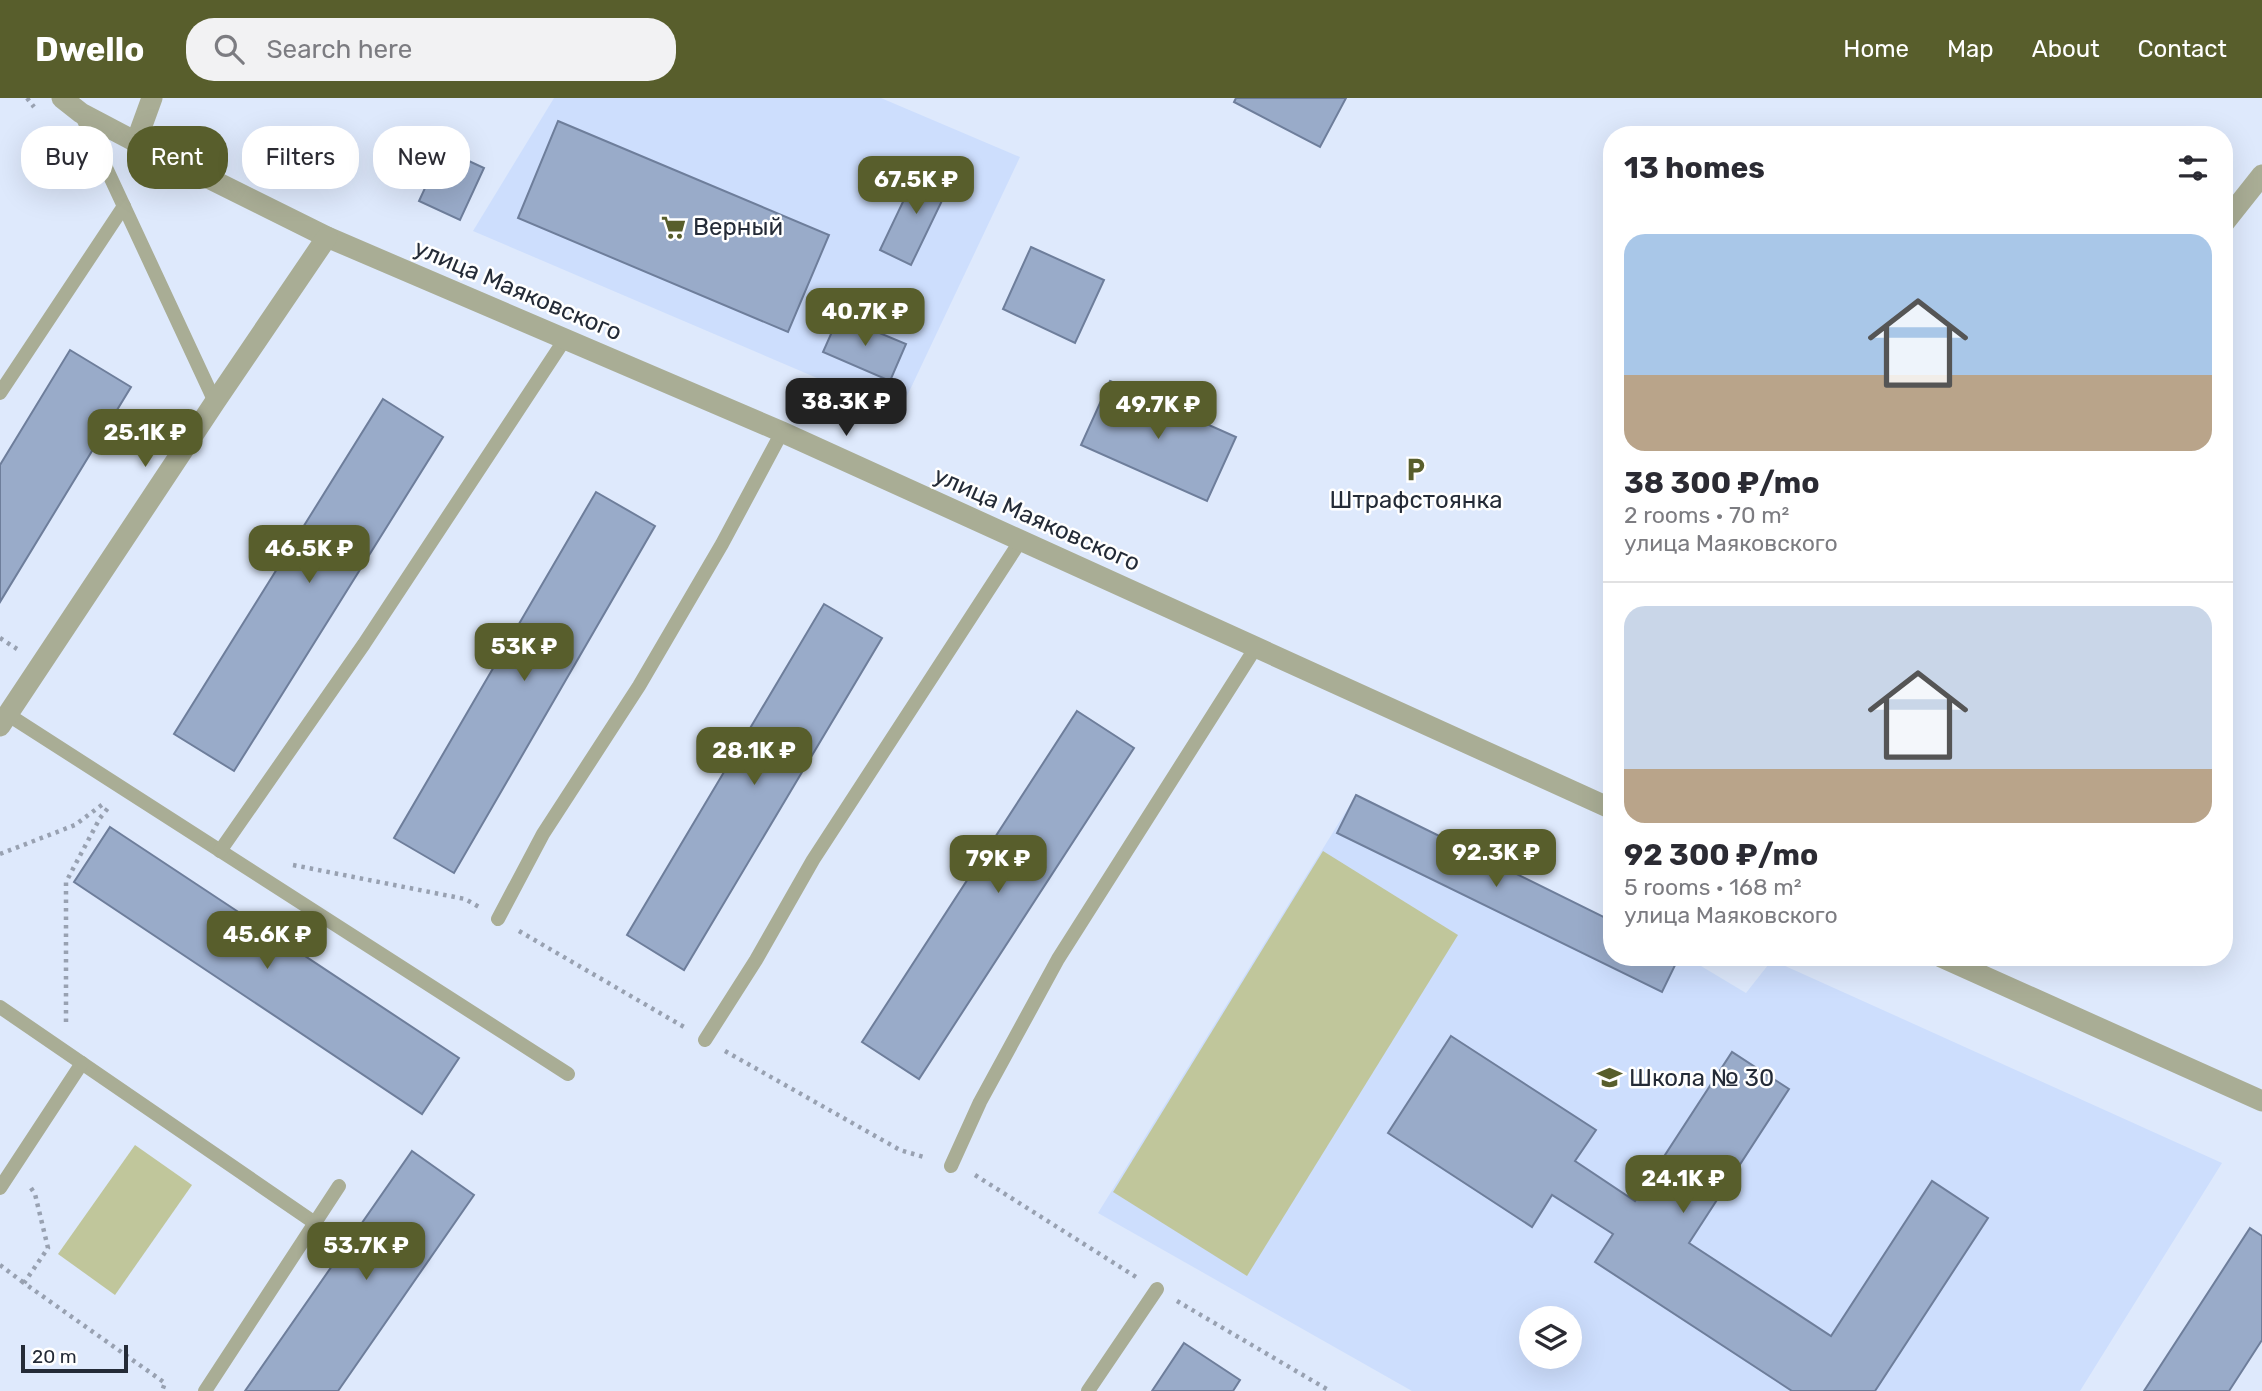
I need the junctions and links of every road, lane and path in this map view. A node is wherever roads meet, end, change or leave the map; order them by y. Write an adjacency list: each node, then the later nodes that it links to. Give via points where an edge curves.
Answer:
1 (62, 98): 3 (street, улица Маяковского)
2 (152, 98): 4 (street)
3 (81, 113): 5 (street, улица Маяковского); 8 (lane)
4 (142, 126)
5 (127, 137)
6 (2262, 175): 9 (street)
7 (228, 188): 10 (street, улица Маяковского)
8 (124, 206): 12 (lane); 13 (lane)
9 (2233, 212)
10 (327, 237): 11 (street, улица Маяковского); 13 (street)
11 (565, 339): 14 (street, улица Маяковского); 20 (lane, via 364,644)
12 (0, 393)
13 (215, 402): 17 (street)
14 (782, 432): 15 (street, улица Маяковского); 23 (lane, via 722,544 639,686 543,834)
15 (1021, 540): 16 (street, улица Маяковского); 26 (lane, via 813,860)
16 (1256, 647): 19 (street, улица Маяковского); 32 (lane, via 1058,959 980,1102)
17 (4, 720): 18 (lane)
18 (123, 789): 20 (lane); 21 (path, via 75,825); 27 (path, via 100,818 66,882)
19 (1603, 805)
20 (220, 851): 29 (lane)
21 (0, 854)
22 (288, 864): 23 (path, via 465,899)
23 (498, 919): 26 (path)
24 (1961, 966): 30 (street)
25 (0, 1007): 27 (lane)
26 (705, 1040): 32 (path, via 900,1150)
27 (66, 1051): 28 (lane)
28 (82, 1063): 31 (lane); 35 (lane)
29 (568, 1074)
30 (2262, 1101)
31 (16, 1164): 34 (lane); 37 (path, via 35,1194 48,1248)
32 (951, 1166): 38 (path, via 971,1172)
33 (340, 1186): 35 (lane)
34 (0, 1188)
35 (315, 1223): 40 (lane)
36 (0, 1265): 37 (path)
37 (24, 1283): 39 (path, via 165,1383)
38 (1157, 1289): 41 (lane); 42 (path)
39 (162, 1391)
40 (205, 1391)
41 (1088, 1391)
42 (1330, 1391)

